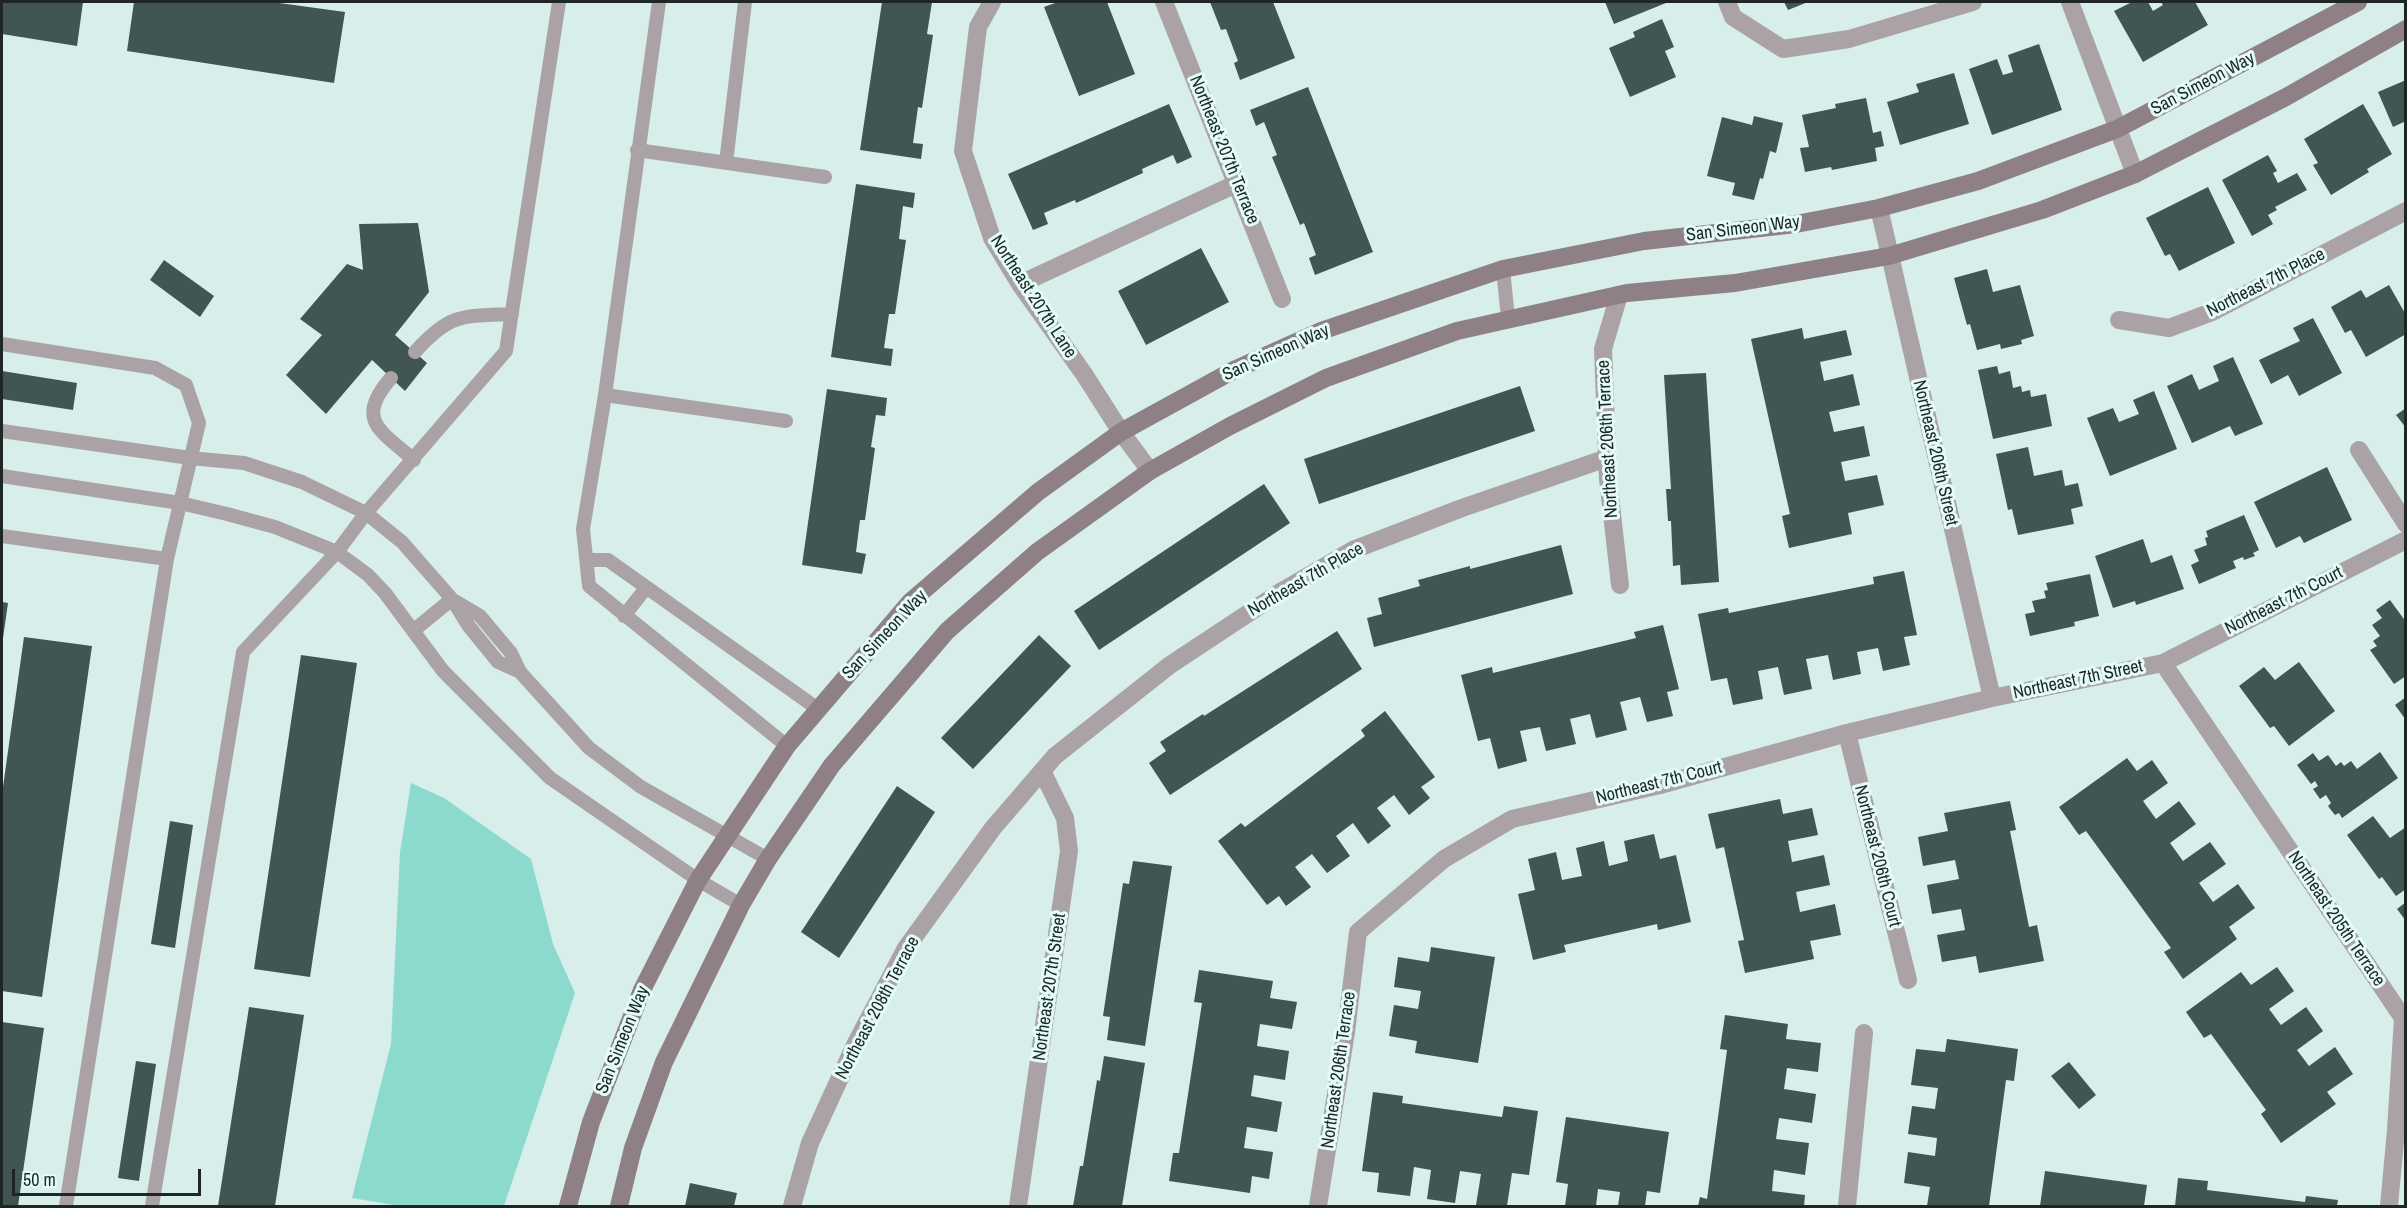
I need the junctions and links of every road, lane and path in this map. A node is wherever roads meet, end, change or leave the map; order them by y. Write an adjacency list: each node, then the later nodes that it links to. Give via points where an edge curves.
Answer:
1 (559, 2): 24 (lane)
2 (659, 2): 12 (lane)
3 (745, 2): 13 (lane)
4 (992, 2): 21 (street, Northeast 207th Lane, via 978,27 963,151 992,238)
5 (1164, 2): 16 (street, Northeast 207th Terrace)
6 (1727, 2): 7 (street, via 1733,17 1783,49 1849,39)
7 (1973, 2)
8 (2070, 2): 11 (street)
9 (2358, 2): 11 (street, San Simeon Way)
10 (2406, 29): 14 (street, via 2286,97)
11 (2117, 129): 14 (street); 17 (street, San Simeon Way, via 1978,181)
12 (638, 150): 13 (lane); 30 (lane)
13 (726, 163): 15 (lane)
14 (2135, 174): 19 (street, via 2042,210)
15 (825, 177)
16 (1238, 183): 21 (street); 23 (street, Northeast 207th Terrace)
17 (1879, 208): 19 (street, Northeast 206th Street); 20 (street, San Simeon Way, via 1796,224 1644,241)
18 (2406, 211): 26 (street, Northeast 7th Place, via 2212,312 2169,328)
19 (1888, 256): 22 (street, via 1735,283); 54 (street, Northeast 206th Street)
20 (1503, 269): 25 (lane); 33 (street, San Simeon Way, via 1321,331 1234,370)
21 (1020, 284): 33 (street, Northeast 207th Lane)
22 (1618, 295): 25 (street); 36 (street, Northeast 206th Terrace, via 1603,349)
23 (1282, 299)
24 (512, 314): 28 (lane, via 462,316 443,326); 37 (lane, via 506,351)
25 (1508, 318): 38 (street, via 1456,330 1326,378)
26 (2119, 320)
27 (2, 344): 35 (lane, via 155,368 186,385 199,423)
28 (415, 352)
29 (391, 378): 37 (lane, via 376,397 372,416 378,428)
30 (605, 395): 31 (lane); 47 (lane, via 583,529)
31 (786, 421)
32 (2, 431): 35 (lane)
33 (1121, 432): 38 (street, Northeast 207th Lane); 55 (street, San Simeon Way, via 1038,492 910,603)
34 (2359, 450): 42 (street)
35 (190, 458): 40 (lane); 41 (lane, via 244,463 302,482)
36 (1607, 458): 48 (street, Northeast 206th Terrace); 58 (street, Northeast 7th Place, via 1353,550 1282,591 1170,665 1055,756)
37 (414, 460): 41 (lane)
38 (1149, 471): 60 (street, via 1037,552 947,631 832,765)
39 (2, 477): 40 (lane)
40 (180, 503): 45 (lane, via 275,527); 46 (lane)
41 (366, 513): 45 (lane); 50 (lane, via 402,542)
42 (2406, 524)
43 (2, 536): 46 (lane)
44 (2406, 540): 53 (street, Northeast 7th Court)
45 (336, 552): 52 (lane, via 368,575); 67 (lane, via 243,652)
46 (167, 559): 66 (lane)
47 (588, 560): 49 (lane, via 608,560); 51 (lane, via 589,586)
48 (1620, 585)
49 (646, 588): 51 (lane); 55 (lane)
50 (452, 599): 52 (lane); 59 (lane, via 498,662 519,672 589,748 641,787)
51 (624, 616): 57 (lane)
52 (413, 631): 61 (lane, via 443,671 550,778)
53 (2163, 663): 54 (street, Northeast 7th Street); 74 (street, Northeast 205th Terrace, via 2403,1018)
54 (1992, 698): 56 (street, Northeast 7th Court)
55 (818, 709): 57 (street, San Simeon Way)
56 (1847, 733): 63 (street, Northeast 7th Court, via 1512,819 1444,859); 64 (street, Northeast 206th Court)
57 (786, 746): 59 (street, San Simeon Way)
58 (1042, 771): 70 (street, Northeast 208th Terrace, via 993,828 906,948 810,1143); 71 (street, Northeast 207th Street, via 1065,818 1069,851)
59 (727, 834): 60 (lane); 61 (street, San Simeon Way)
60 (768, 859): 62 (street)
61 (698, 880): 62 (lane); 68 (street, San Simeon Way, via 642,990 591,1122)
62 (741, 904): 69 (street, via 664,1062 633,1148)
63 (1358, 932): 72 (street, Northeast 206th Terrace)
64 (1908, 980)
65 (1864, 1033): 73 (street)
66 (66, 1206)
67 (152, 1206)
68 (568, 1206)
69 (619, 1206)
70 (792, 1206)
71 (1018, 1206)
72 (1318, 1206)
73 (1848, 1206)
74 (2388, 1206)

